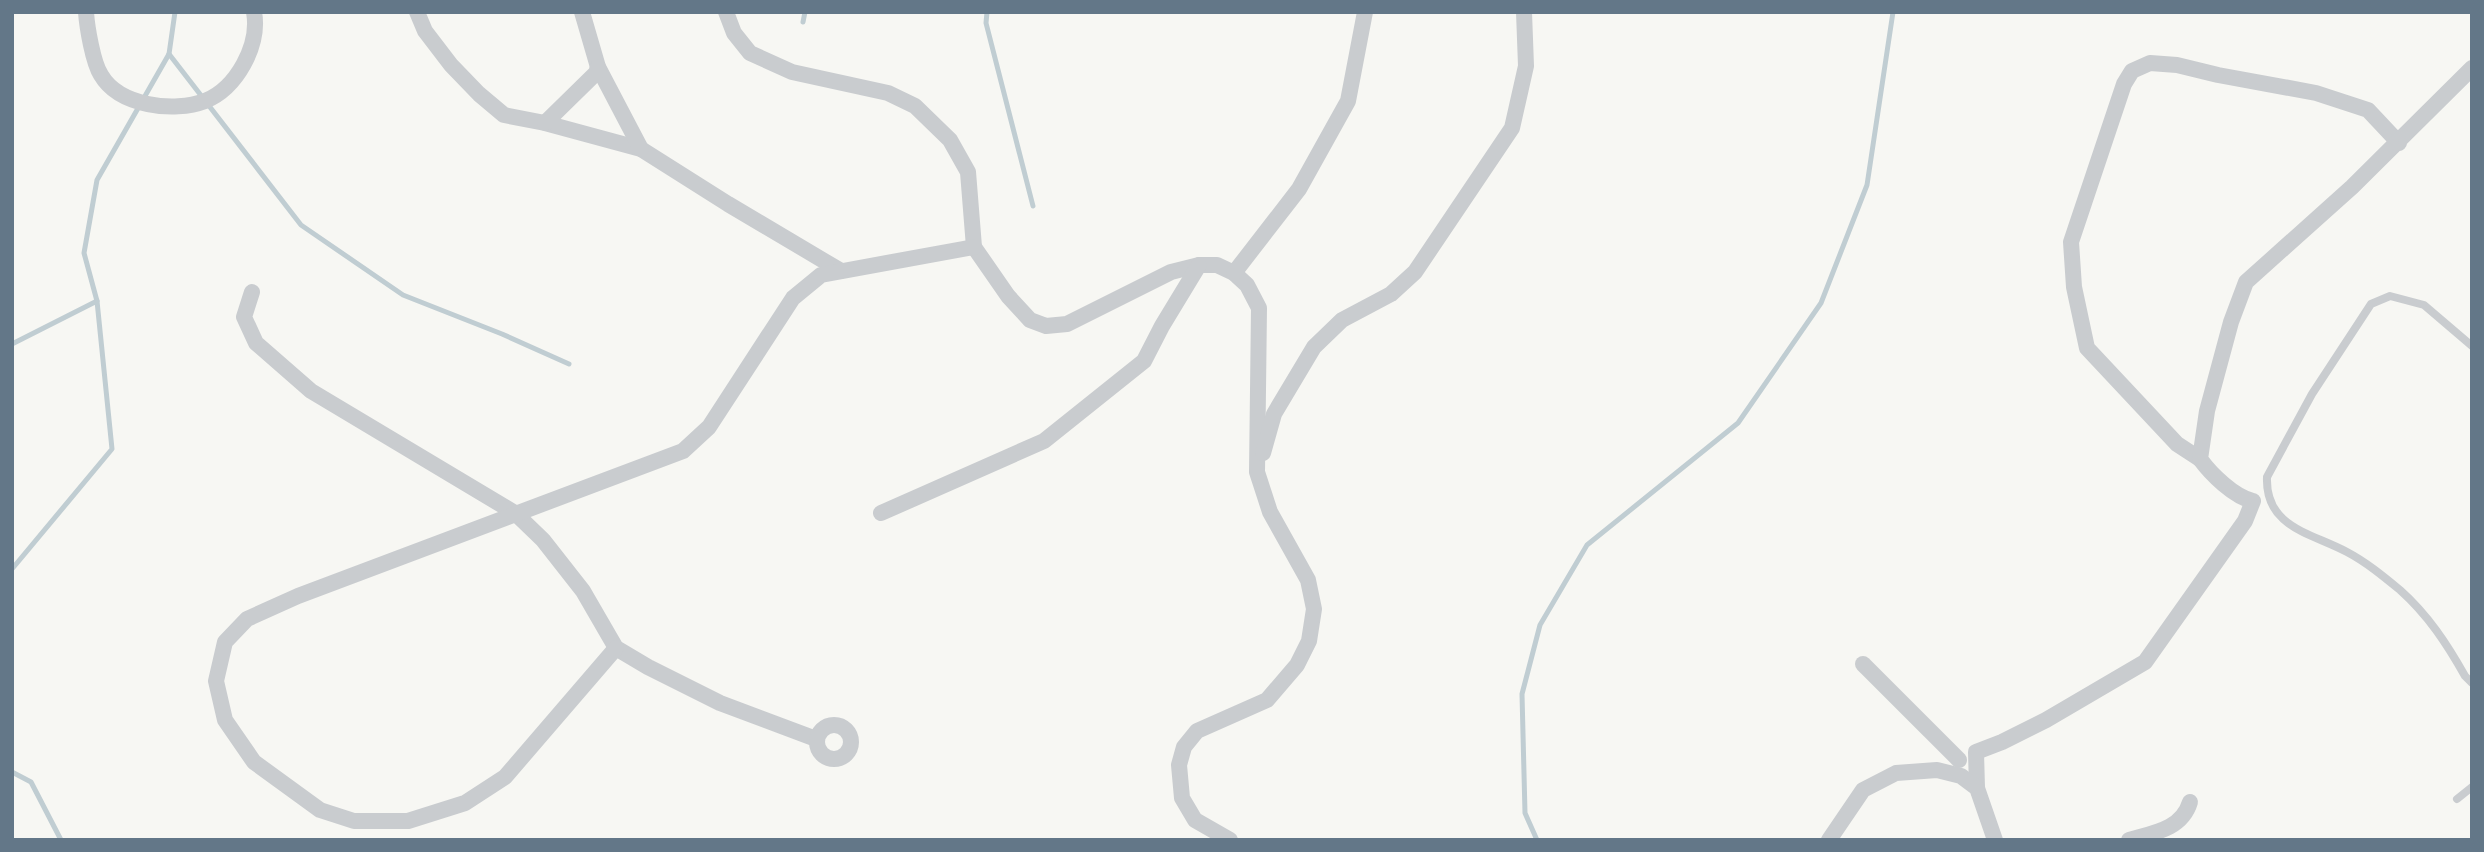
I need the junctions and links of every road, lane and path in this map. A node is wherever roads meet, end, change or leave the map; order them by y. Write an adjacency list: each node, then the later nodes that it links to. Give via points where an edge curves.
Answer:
1 (86, 12): 2 (street, via 101,75 119,93 141,104 182,106 206,100 229,85 251,51)
2 (254, 12)
3 (418, 12): 10 (street, via 425,32 451,65 493,107 504,115)
4 (582, 12): 8 (street)
5 (726, 12): 13 (street, via 734,33 750,53 792,72 888,93 915,106 950,140 968,172)
6 (1365, 12): 16 (street, via 1348,101 1299,189)
7 (1524, 12): 20 (street, via 1526,66 1513,128 1415,272 1391,294 1342,320 1314,347 1274,414)
8 (598, 67): 10 (street); 12 (street)
9 (2472, 68): 11 (street)
10 (545, 123): 12 (street)
11 (2399, 143): 19 (street, via 2246,282 2207,411); 19 (street, via 2368,110 2316,93 2177,65 2150,63 2132,71 2071,242 2074,287 2087,348 2177,444)
12 (641, 149): 15 (street)
13 (974, 247): 14 (street, via 1008,296 1030,320 1046,326 1067,324 1171,272); 15 (street)
14 (1199, 265): 16 (street, via 1217,265); 24 (street, via 1144,361 1044,441)
15 (842, 271): 23 (street, via 821,275 793,298 709,428 682,451)
16 (1234, 273): 20 (street, via 1247,285 1259,308)
17 (252, 292): 23 (street, via 244,317 256,343 311,391)
18 (2472, 346): 21 (lane, via 2424,305 2390,296 2371,304 2312,394 2267,477)
19 (2200, 459): 22 (street, via 2211,474)
20 (1257, 472): 36 (street, via 1270,512 1308,580 1314,608 1309,641 1297,665 1267,700 1197,731 1184,747 1179,765 1182,798 1195,820)
21 (2268, 492): 22 (lane); 27 (lane, via 2275,511 2292,527 2358,558 2403,593 2434,625)
22 (2253, 501): 29 (street, via 2245,520 2145,662 2046,720)
23 (515, 513): 25 (street, via 543,540 583,592); 25 (street, via 247,619 225,642 216,681 225,720 254,762 320,810 354,821 408,821 465,803 505,777)
24 (881, 513)
25 (616, 648): 28 (street, via 720,703)
26 (1863, 664): 30 (street)
27 (2472, 683)
28 (816, 738)
29 (1976, 752): 30 (street); 33 (street)
30 (1959, 760): 31 (street)
31 (1937, 771): 33 (street, via 1961,776); 37 (street, via 1896,773 1863,790)
32 (2472, 787): 34 (lane)
33 (1977, 788): 38 (street)
34 (2456, 799)
35 (2190, 802): 39 (street, via 2180,821)
36 (1230, 840)
37 (1829, 840)
38 (1995, 840)
39 (2129, 840)

